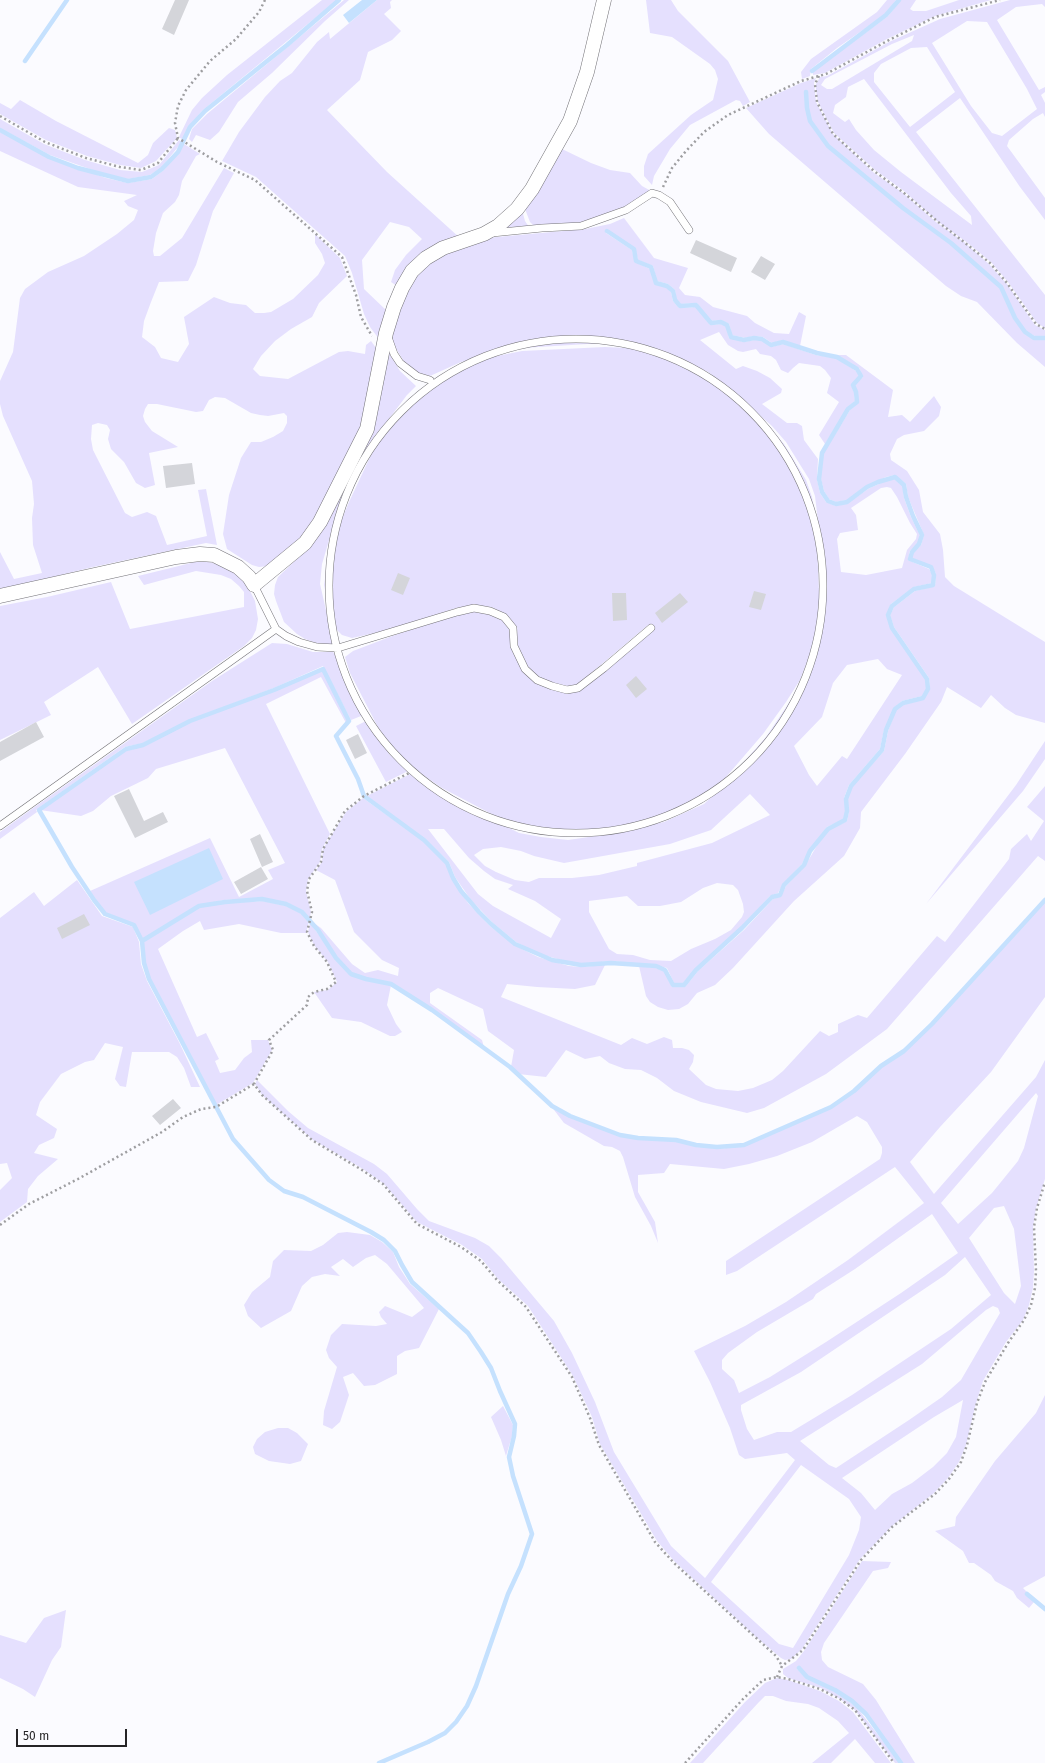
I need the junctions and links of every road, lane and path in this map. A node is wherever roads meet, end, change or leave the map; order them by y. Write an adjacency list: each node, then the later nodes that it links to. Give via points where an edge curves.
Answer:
1 (265, 0): 6 (path, via 259,12 236,39 210,61 186,90 178,106 175,123)
2 (604, 0): 9 (street, via 587,72 570,121 532,189 517,209 498,226)
3 (1000, 0): 4 (path, via 936,17)
4 (819, 76): 7 (path, via 801,81 728,115 704,132 672,168); 10 (path, via 815,84 817,102 833,134 874,171 990,263 1008,283 1036,324)
5 (0, 116): 6 (path, via 45,142 86,158 142,170 158,163)
6 (178, 138): 12 (path, via 217,162 255,180 342,257 367,329)
7 (659, 195): 8 (lane, via 670,202); 9 (lane, via 652,193 626,210 581,226)
8 (689, 230)
9 (484, 234): 11 (street, via 444,248 426,258 412,271 394,307)
10 (1045, 329)
11 (386, 333): 12 (street); 13 (lane, via 400,363 417,376)
12 (382, 351): 14 (street, via 367,429 320,522 305,543)
13 (430, 380): 18 (lane, via 402,405 387,425 369,455 332,537 322,586); 19 (lane, via 461,363 507,352 604,345 650,350 707,374 741,399 771,427 785,443 807,480 814,497 818,519 822,614 819,638 802,681 764,736 704,802 663,820 567,838 541,836 514,828 441,790)
14 (254, 585): 15 (street, via 238,566 214,555 200,554); 17 (lane)
15 (0, 596)
16 (650, 628): 18 (lane, via 578,688 567,690 537,680 525,669 514,646 513,628 504,617 474,608)
17 (276, 629): 18 (lane, via 299,642 317,647); 20 (lane)
18 (338, 648): 19 (lane, via 362,703 390,752)
19 (413, 771): 21 (path, via 364,796 345,811 323,849 322,862 309,879 307,891 312,912 307,932 327,962 336,982 327,989 314,992 308,998 307,1005 269,1040 273,1050)
20 (0, 826)
21 (254, 1084): 23 (path, via 216,1107 201,1109 183,1117 162,1132 29,1204); 24 (path, via 262,1095 312,1140 383,1184 417,1224 461,1247 481,1261 526,1307 572,1377 599,1445 655,1542 674,1563 776,1656)
22 (1045, 1182): 24 (path, via 1034,1227 1036,1271 1031,1306 985,1382 961,1462 935,1494 892,1527 874,1545 857,1566 803,1650)
23 (0, 1225)
24 (782, 1666): 25 (path)
25 (777, 1677): 26 (path, via 763,1680); 27 (path, via 820,1689 855,1710)
26 (684, 1763)
27 (894, 1763)

